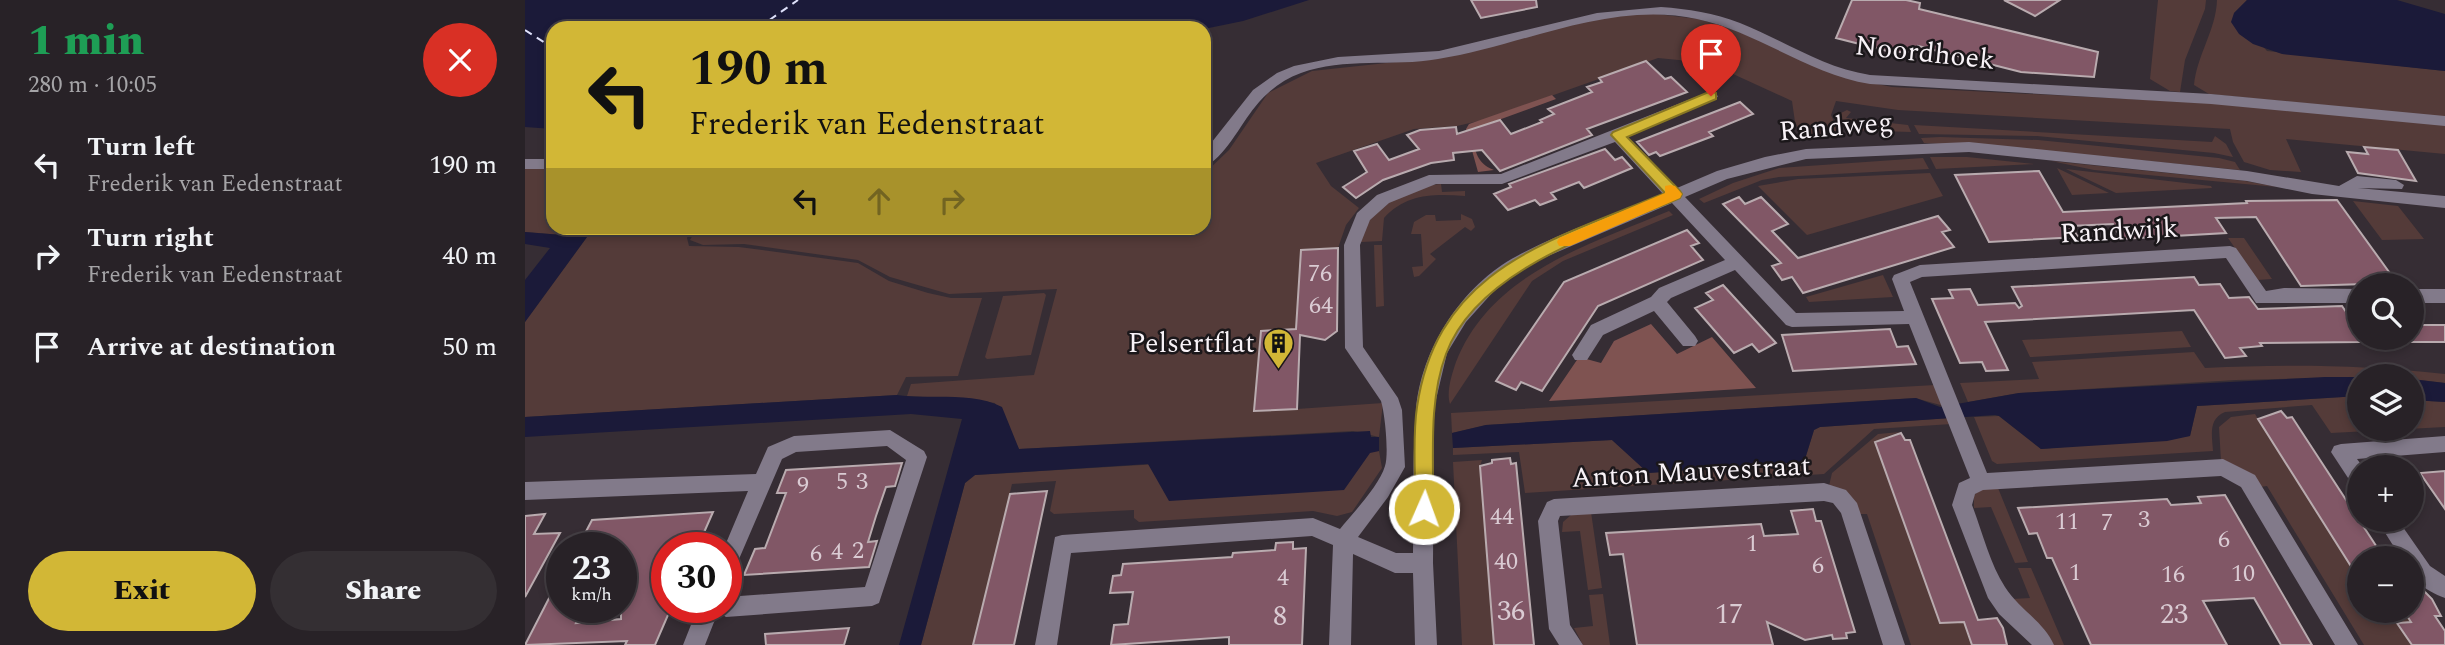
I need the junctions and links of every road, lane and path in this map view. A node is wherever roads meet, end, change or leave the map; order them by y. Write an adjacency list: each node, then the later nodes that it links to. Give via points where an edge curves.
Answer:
1 (1711, 96): 3 (street)
2 (2445, 121): 4 (street, Noordhoek, via 2211,99 1899,83 1852,76 1696,15 1645,9 1591,15 1441,55 1295,70 1254,97)
3 (1617, 135): 9 (street); 26 (street, via 1502,179 1435,179 1383,198 1363,217 1352,245 1354,348 1389,398 1395,467)
4 (1211, 154)
5 (525, 164): 6 (street)
6 (546, 164)
7 (2445, 190): 8 (street, Randweg, via 2357,181)
8 (2342, 192): 9 (street, Randweg, via 2247,176 1969,147 1806,154 1733,172); 10 (street, Randweg)
9 (1675, 194): 11 (street); 27 (street, Randweg, via 1521,261 1487,287 1460,317 1438,352 1425,408)
10 (2445, 202)
11 (1737, 262): 15 (street, via 1665,293); 16 (street, via 1792,320)
12 (2347, 296): 16 (street, Randwijk, via 2262,298 2230,252 1920,271 1900,279)
13 (2424, 296): 14 (street)
14 (2445, 296)
15 (1657, 302): 17 (street); 18 (street, via 1597,330)
16 (1916, 317): 22 (street, Randwijk)
17 (1689, 341)
18 (1581, 355)
19 (2445, 444): 20 (street, via 2341,452)
20 (2347, 461)
21 (762, 482): 23 (street); 24 (street); 29 (street, via 775,453 794,444 890,438 917,457 872,596)
22 (1982, 482): 37 (street, via 1966,489 1962,505 1996,591); 38 (street, via 2223,467 2248,481)
23 (525, 491)
24 (741, 532)
25 (2395, 532): 28 (street, via 2423,572)
26 (1343, 541): 27 (street, via 1395,563); 32 (street, via 1313,527 1062,544); 33 (street)
27 (1423, 564): 34 (street, Randweg)
28 (2445, 588)
29 (742, 605)
30 (707, 623): 31 (street)
31 (694, 645)
32 (1046, 645)
33 (1340, 645)
34 (1426, 645)
35 (1572, 645): 36 (street, Anton Mauvestraat, via 1560,629 1548,521 1554,508 1823,492 1839,496 1850,509)
36 (1893, 645)
37 (2043, 645)
38 (2347, 645)

